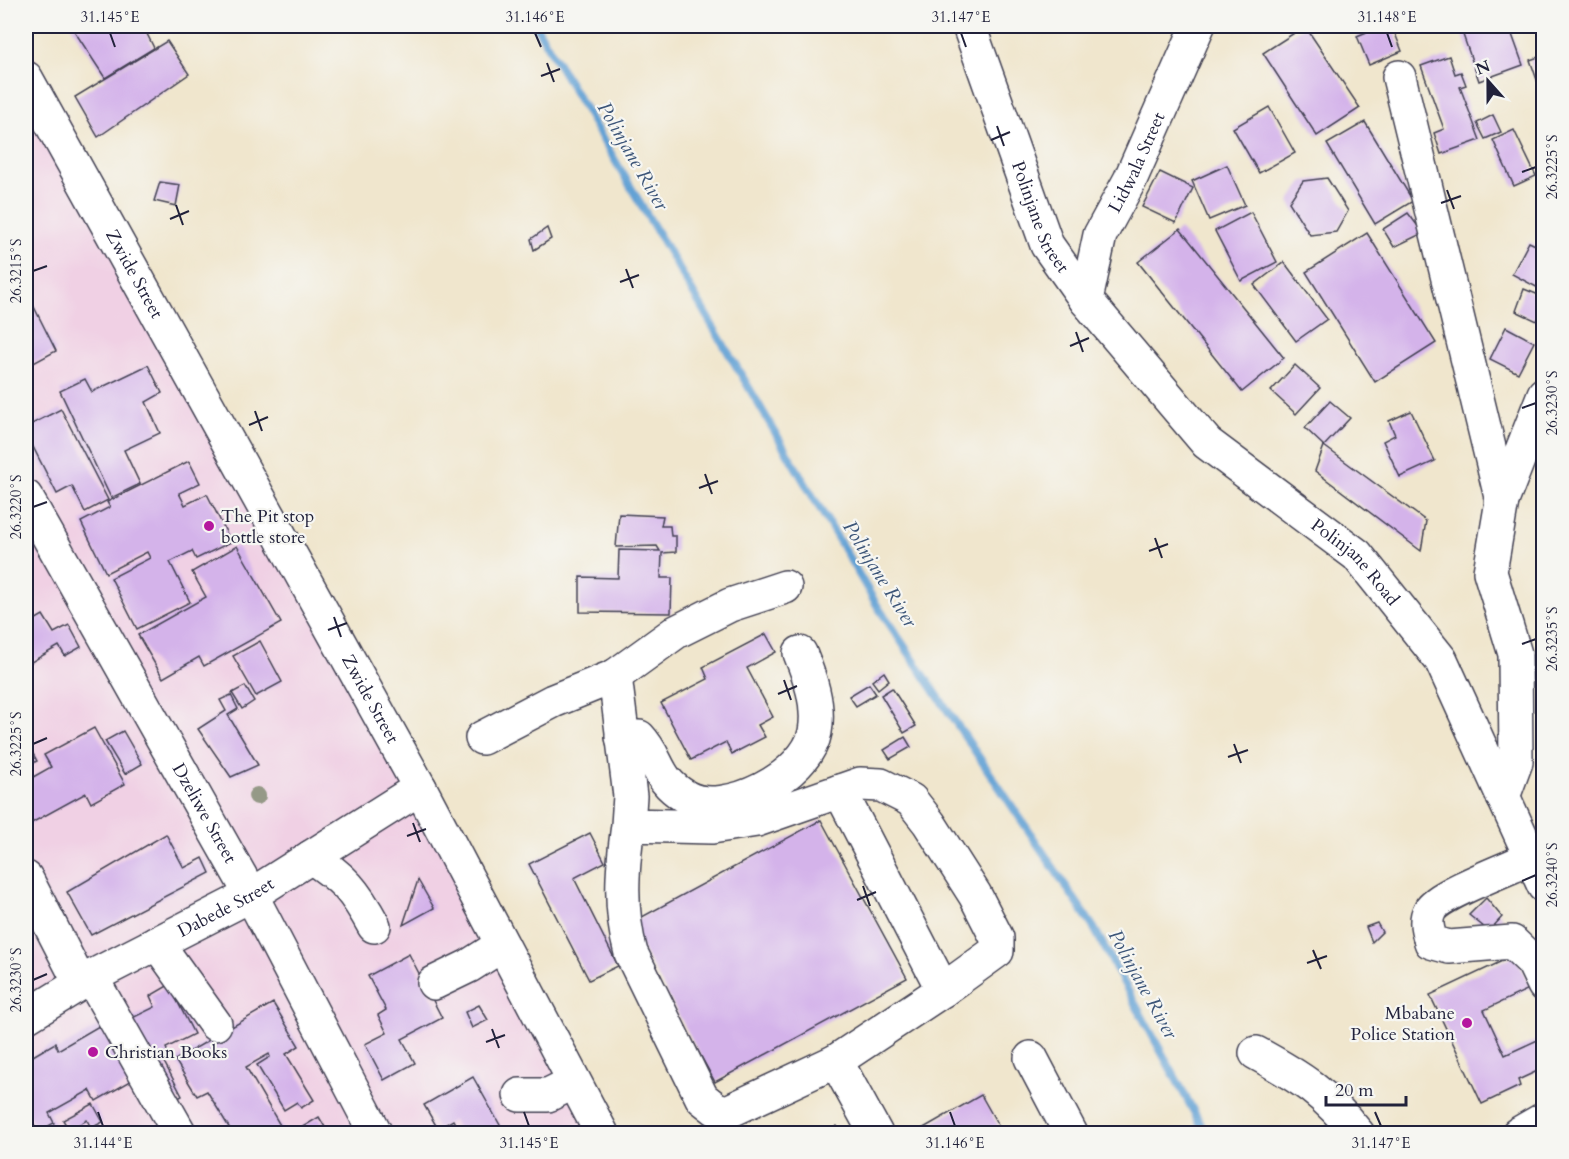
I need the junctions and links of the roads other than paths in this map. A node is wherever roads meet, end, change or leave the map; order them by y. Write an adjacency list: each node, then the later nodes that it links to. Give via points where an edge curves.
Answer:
1 (969, 26): 7 (street, Polinjane Street, via 1047,245)
2 (1168, 26): 4 (street)
3 (1198, 26): 4 (street, Lidwala Street)
4 (1182, 61): 7 (street, Lidwala Street, via 1130,180 1100,235)
5 (1399, 77): 10 (street)
6 (26, 78): 16 (street, Zwide Street)
7 (1086, 300): 18 (street, Polinjane Road, via 1207,443 1357,555 1441,660)
8 (1544, 394): 10 (street)
9 (26, 498): 23 (street, Dzeliwe Street)
10 (1502, 501): 18 (street, via 1490,572 1515,654 1516,751)
11 (785, 587): 13 (street, via 730,605 676,632)
12 (800, 652): 14 (street, via 817,707 814,735 798,763 776,782 747,796 708,803 686,797 665,782 639,737)
13 (615, 676): 14 (street); 15 (street, via 553,701)
14 (622, 737): 19 (street, via 630,796)
15 (482, 738)
16 (420, 788): 20 (street, Dabede Street); 26 (street, Zwide Street)
17 (840, 791): 19 (street, via 757,820 712,827); 30 (street); 30 (street, via 860,784 881,785 911,800 975,895 997,938 998,951)
18 (1503, 797): 21 (street, Polinjane Road)
19 (628, 825): 35 (street, via 621,885 624,928 631,953 702,1098 727,1112)
20 (311, 857): 23 (street, Dabede Street); 24 (street, via 340,875)
21 (1537, 872): 29 (street, via 1448,896 1431,908 1426,924 1431,942 1449,947 1512,942 1533,962)
22 (26, 878): 27 (street)
23 (251, 895): 25 (street, Dabede Street); 40 (street, Dzeliwe Street)
24 (374, 926)
25 (157, 943): 27 (street, Dabede Street); 32 (street)
26 (502, 945): 28 (street); 36 (street, Zwide Street)
27 (86, 980): 31 (street, Dabede Street); 39 (street)
28 (434, 983)
29 (1544, 985)
30 (943, 990): 35 (street)
31 (26, 1017)
32 (215, 1024)
33 (1256, 1053): 44 (street, via 1297,1074 1332,1102)
34 (1031, 1058): 43 (street)
35 (836, 1061): 42 (street)
36 (574, 1082): 37 (street, via 548,1095); 41 (street, Zwide Street)
37 (520, 1095)
38 (1544, 1119): 45 (street)
39 (180, 1134)
40 (376, 1134)
41 (602, 1134)
42 (876, 1134)
43 (1071, 1134)
44 (1358, 1134)
45 (1518, 1134)

